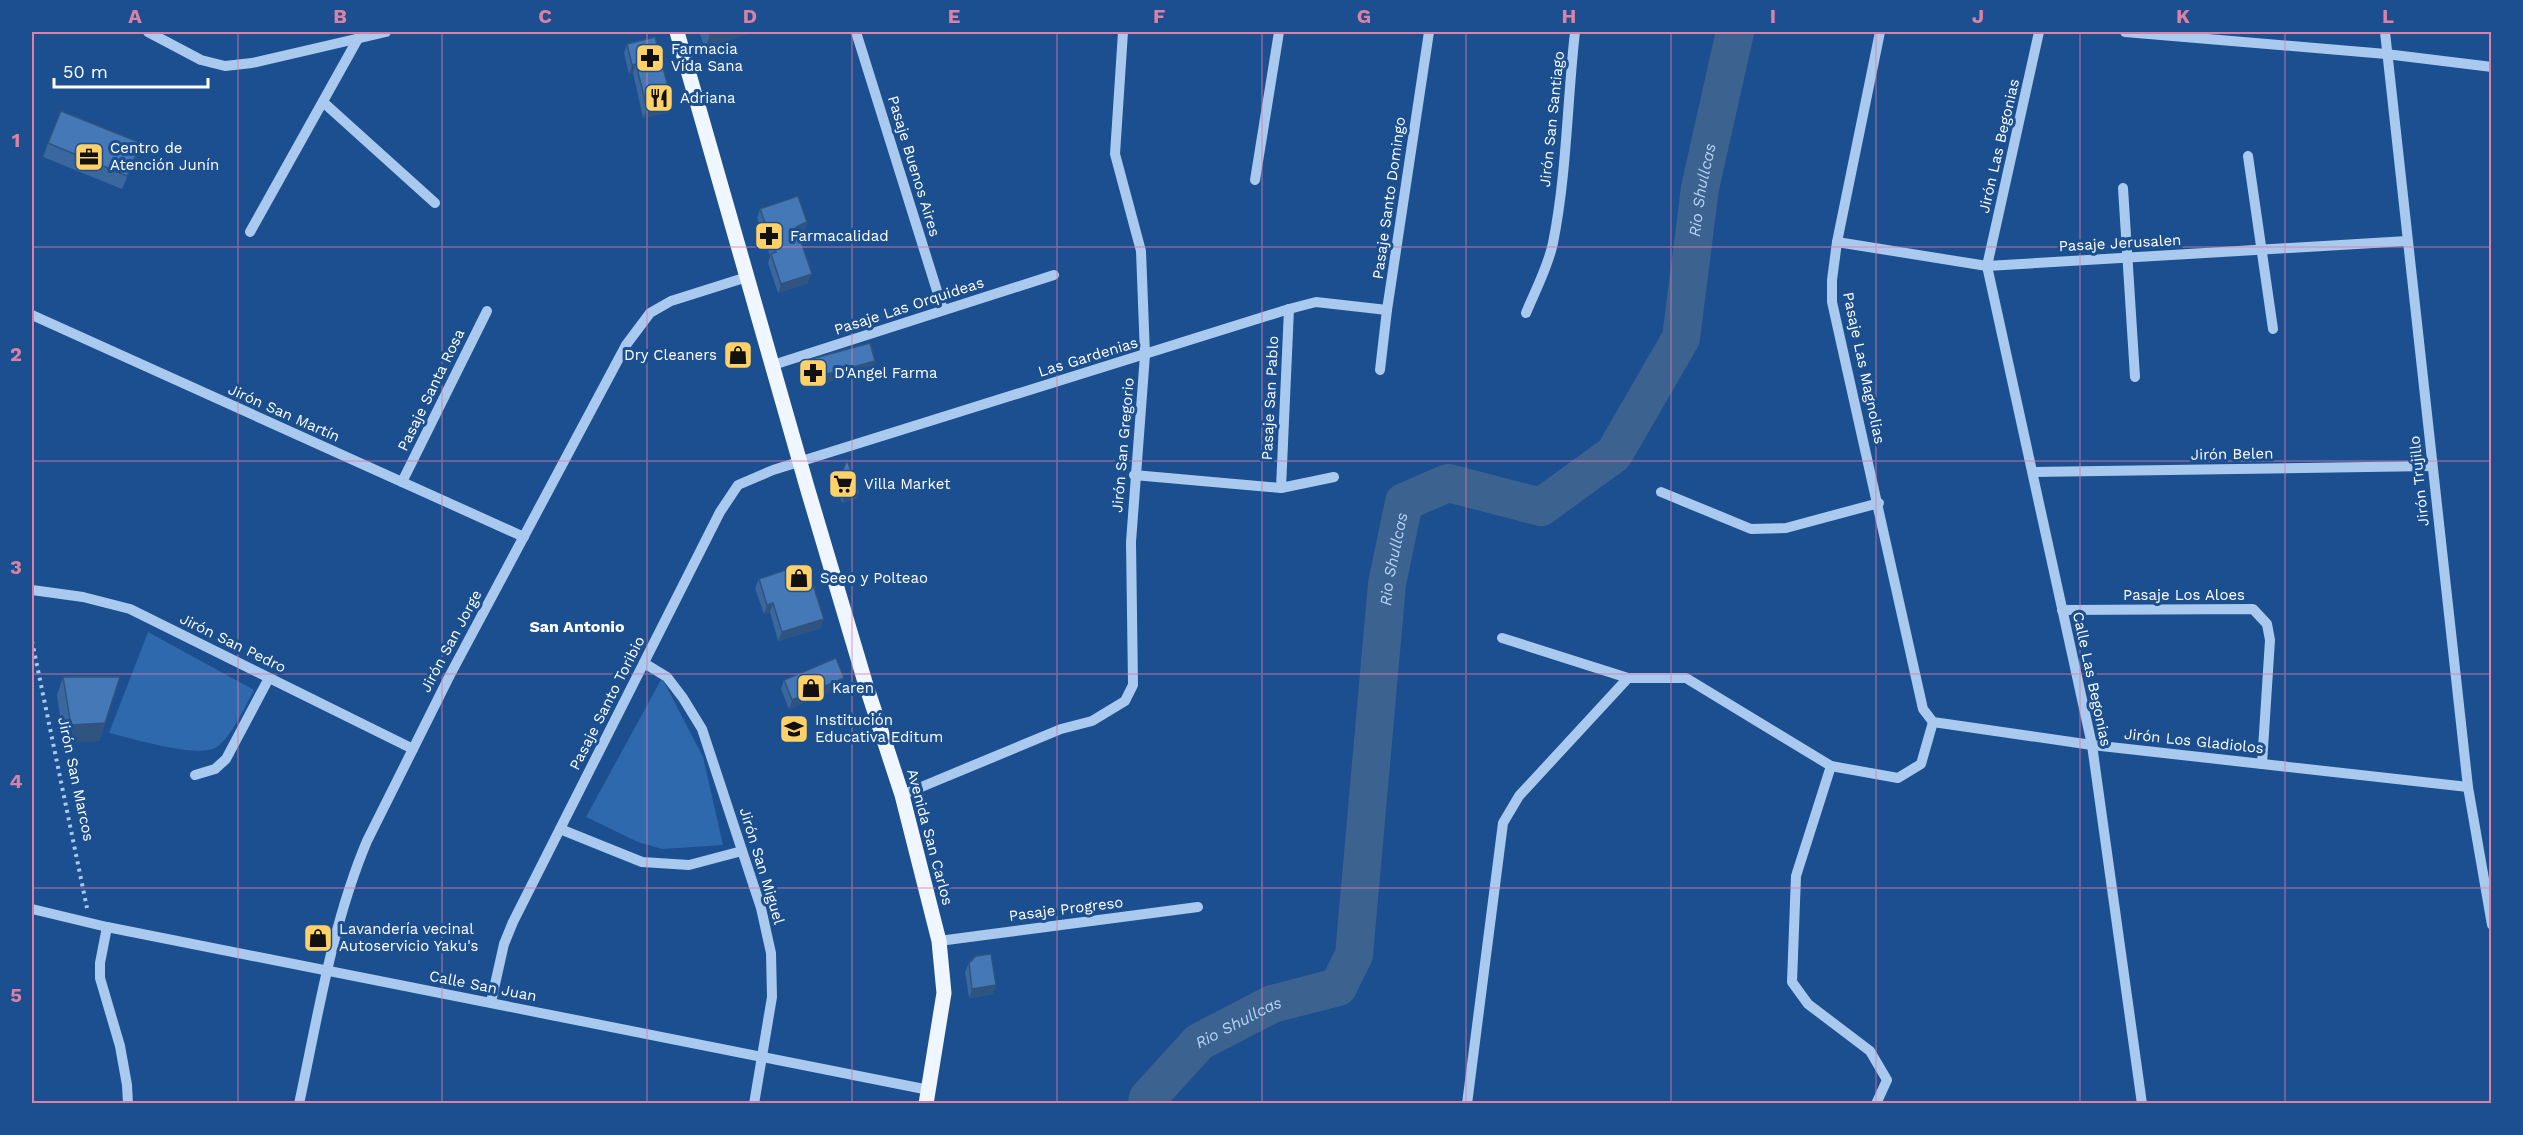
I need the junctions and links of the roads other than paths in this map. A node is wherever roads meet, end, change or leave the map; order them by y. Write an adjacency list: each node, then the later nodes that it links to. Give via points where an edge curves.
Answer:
1 (148, 32): 13 (street, via 201,60 225,66 252,63)
2 (386, 32): 13 (street)
3 (677, 32): 28 (main road, Avenida San Carlos)
4 (856, 32): 30 (street, Pasaje Buenos Aires)
5 (1123, 32): 36 (street, Jirón San Gregorio, via 1115,154 1141,251)
6 (1279, 32): 18 (street)
7 (1428, 32): 31 (street, Pasaje Santo Domingo)
8 (1575, 32): 33 (street, Jirón San Santiago, via 1567,144 1552,246)
9 (1880, 32): 22 (street, Pasaje Las Magnolias)
10 (2039, 32): 26 (street, Jirón Las Begonias)
11 (2125, 32): 14 (street)
12 (2385, 32): 14 (street, Jirón Trujillo)
13 (360, 35): 16 (street)
14 (2386, 54): 15 (street); 23 (street, Jirón Trujillo)
15 (2492, 67)
16 (323, 102): 20 (street); 21 (street)
17 (2248, 156): 24 (street)
18 (1254, 180)
19 (2123, 188): 25 (street)
20 (435, 202)
21 (250, 232)
22 (1837, 242): 26 (street, Pasaje Jerusalen); 48 (street, Pasaje Las Magnolias, via 1832,302)
23 (2407, 242): 24 (street, Pasaje Jerusalen); 41 (street, Jirón Trujillo)
24 (2262, 250): 25 (street, Pasaje Jerusalen); 35 (street)
25 (2127, 258): 26 (street, Pasaje Jerusalen); 39 (street)
26 (1987, 266): 42 (street, Calle Las Begonias)
27 (1054, 275): 30 (street, Pasaje Las Orquideas)
28 (747, 277): 37 (main road, Avenida San Carlos); 49 (street, Jirón San Jorge, via 671,301 638,326)
29 (1289, 309): 31 (street, Las Gardenias, via 1316,302); 36 (street, Las Gardenias); 46 (street, Pasaje San Pablo)
30 (943, 310): 37 (street, Pasaje Las Orquideas)
31 (1387, 310): 38 (street, Pasaje Santo Domingo)
32 (487, 311): 45 (street, Pasaje Santa Rosa)
33 (1526, 313)
34 (32, 315): 45 (street, Jirón San Martín)
35 (2273, 329)
36 (1145, 355): 40 (street, Las Gardenias); 43 (street, Jirón San Gregorio)
37 (772, 365): 40 (main road, Avenida San Carlos)
38 (1380, 370)
39 (2135, 377)
40 (800, 462): 53 (street, Pasaje Santo Toribio, via 738,485 720,512); 63 (main road, Avenida San Carlos)
41 (2432, 466): 42 (street, Jirón Belen); 62 (street, Jirón Trujillo)
42 (2033, 472): 51 (street, Calle Las Begonias)
43 (1134, 475): 46 (street); 63 (street, Jirón San Gregorio, via 1133,685 1125,701 1092,721 1060,729)
44 (1334, 477): 46 (street)
45 (402, 482): 49 (street, Jirón San Martín)
46 (1281, 488)
47 (1661, 492): 48 (street, via 1751,529 1786,528)
48 (1879, 503): 56 (street, Pasaje Las Magnolias, via 1923,710)
49 (524, 537): 58 (street, Jirón San Jorge)
50 (32, 590): 54 (street, Jirón San Pedro, via 130,609)
51 (2062, 610): 57 (street, Calle Las Begonias); 59 (street, Pasaje Los Aloes, via 2253,609 2267,624 2270,639)
52 (1502, 638): 55 (street)
53 (644, 663): 64 (street, Pasaje Santo Toribio); 65 (street, Jirón San Miguel, via 667,677 696,718)
54 (269, 678): 58 (street, Jirón San Pedro); 61 (street, via 226,759 215,769)
55 (1628, 678): 60 (street, via 1686,678); 78 (street, via 1519,796 1503,823)
56 (1933, 722): 57 (street, Jirón Los Gladiolos); 60 (street, via 1921,764 1898,778)
57 (2092, 745): 59 (street, Jirón Los Gladiolos); 80 (street, Calle Las Begonias)
58 (413, 749): 71 (street, Jirón San Jorge, via 357,864)
59 (2262, 764): 62 (street, Jirón Los Gladiolos)
60 (1831, 766): 79 (street, via 1796,876 1792,982 1808,1004 1870,1051 1887,1080)
61 (195, 775)
62 (2468, 787): 68 (street, Jirón Trujillo)
63 (902, 795): 70 (main road, Avenida San Carlos)
64 (560, 829): 65 (street, via 642,862 689,864); 72 (street, Pasaje Santo Toribio, via 504,944)
65 (742, 851): 73 (street, Jirón San Miguel, via 771,953 772,997)
66 (1198, 907): 70 (street, Pasaje Progreso)
67 (32, 909): 69 (street, Calle San Juan)
68 (2492, 925)
69 (107, 927): 71 (street, Calle San Juan); 75 (street, via 100,978 120,1046)
70 (939, 941): 74 (main road, Avenida San Carlos, via 944,993)
71 (328, 970): 72 (street, Calle San Juan); 76 (street, Jirón San Jorge)
72 (491, 1002): 73 (street, Calle San Juan)
73 (763, 1057): 74 (street, Calle San Juan); 77 (street, Jirón San Miguel)
74 (928, 1097)
75 (128, 1104)
76 (299, 1104)
77 (754, 1104)
78 (1467, 1104)
79 (1876, 1104)
80 (2142, 1104)

